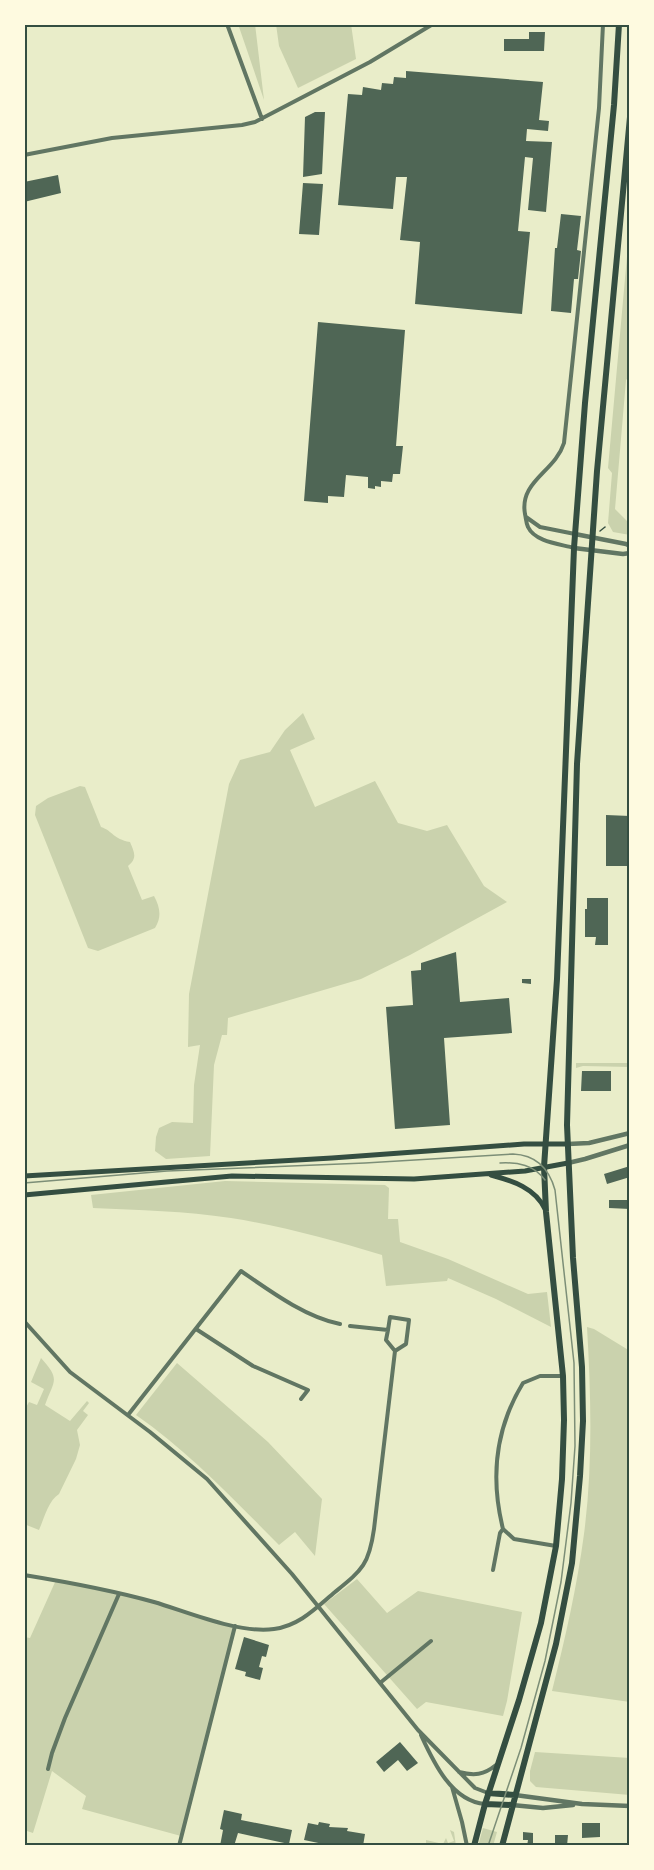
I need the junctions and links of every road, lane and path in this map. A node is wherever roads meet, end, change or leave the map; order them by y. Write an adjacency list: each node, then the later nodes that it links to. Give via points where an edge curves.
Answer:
1 (227, 24): 6 (street)
2 (433, 24): 6 (street)
3 (603, 24): 8 (street, via 599,108 564,443 554,463 525,495)
4 (619, 24): 9 (main road)
5 (630, 117): 10 (main road)
6 (262, 119): 7 (street, via 242,125 112,138)
7 (24, 155)
8 (525, 516): 9 (street, via 540,526); 12 (street, via 526,526 537,536)
9 (575, 534): 10 (street); 12 (main road)
10 (592, 537): 11 (street); 13 (main road)
11 (630, 546)
12 (574, 548): 13 (street); 16 (main road, via 557,979)
13 (591, 550): 14 (street); 17 (main road, via 577,764)
14 (630, 553)
15 (630, 1133): 17 (street)
16 (545, 1144): 17 (main road); 20 (main road); 22 (main road)
17 (568, 1144): 19 (main road)
18 (630, 1145): 19 (street)
19 (568, 1162): 20 (main road); 49 (main road, via 582,1368 576,1533 556,1644)
20 (544, 1167): 21 (main road); 24 (main road)
21 (487, 1174): 23 (main road, via 391,1179 232,1176); 24 (main road, via 524,1187 540,1200)
22 (24, 1176)
23 (24, 1195)
24 (546, 1212): 31 (main road)
25 (24, 1321): 33 (street, via 70,1372)
26 (340, 1324): 28 (street, via 292,1304 241,1271)
27 (350, 1326): 29 (street)
28 (196, 1329): 32 (street, via 253,1366 308,1390); 33 (street)
29 (388, 1330): 30 (street, via 386,1340); 30 (street, via 390,1317 409,1320 406,1344)
30 (395, 1351): 39 (street, via 371,1550 367,1563 354,1577)
31 (563, 1376): 34 (street, via 540,1376 523,1383 509,1408 495,1467); 35 (main road, via 563,1452)
32 (301, 1399)
33 (128, 1415): 39 (street, via 207,1479)
34 (503, 1529): 35 (street, via 514,1539); 36 (street)
35 (556, 1546): 44 (main road, via 536,1644)
36 (493, 1570)
37 (24, 1575): 38 (street)
38 (120, 1594): 40 (street); 45 (street, via 65,1718)
39 (318, 1607): 40 (street, via 295,1624 276,1629); 42 (street)
40 (235, 1626): 54 (street)
41 (431, 1641): 42 (street)
42 (380, 1683): 43 (street)
43 (418, 1730): 46 (street); 47 (street)
44 (497, 1764): 46 (street, via 488,1772); 48 (main road)
45 (48, 1769)
46 (458, 1772): 48 (street, via 475,1788)
47 (452, 1786): 50 (street, via 472,1801); 55 (street)
48 (488, 1793): 49 (main road); 50 (main road)
49 (515, 1795): 51 (street); 52 (main road)
50 (485, 1804): 52 (main road); 56 (main road)
51 (582, 1804): 52 (street); 53 (street)
52 (512, 1806): 57 (main road)
53 (630, 1806)
54 (179, 1846)
55 (466, 1846)
56 (474, 1846)
57 (502, 1846)

